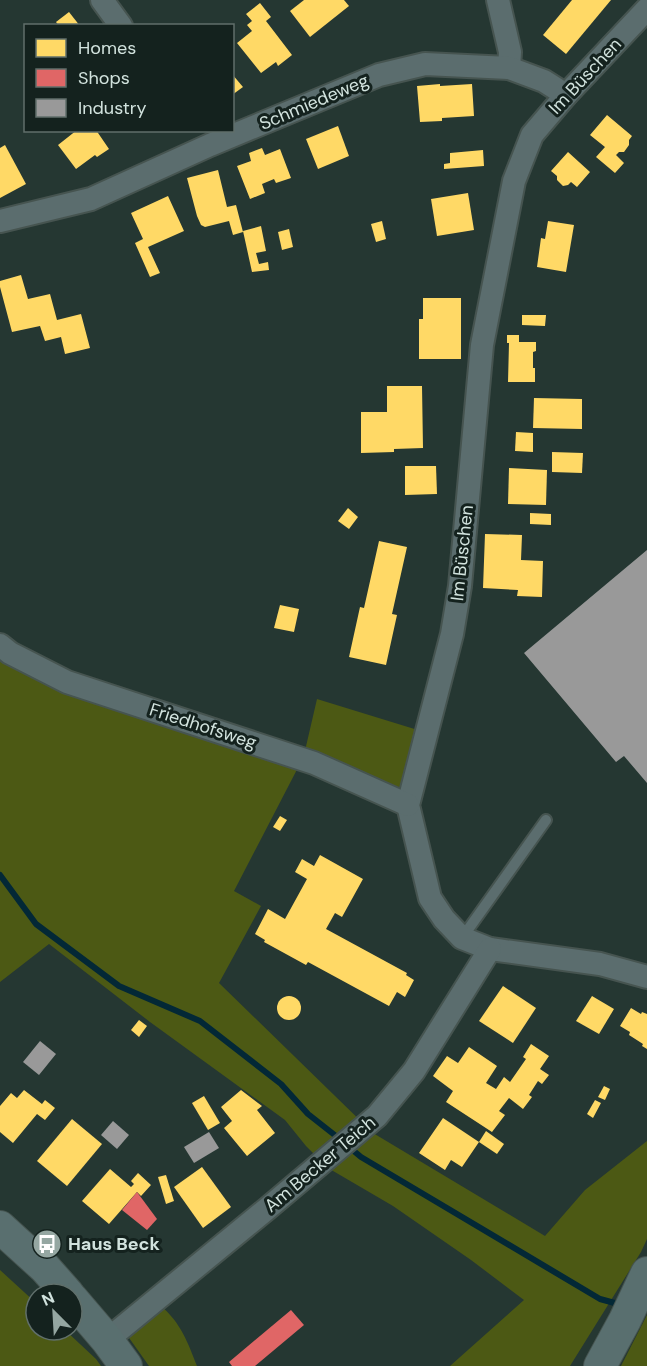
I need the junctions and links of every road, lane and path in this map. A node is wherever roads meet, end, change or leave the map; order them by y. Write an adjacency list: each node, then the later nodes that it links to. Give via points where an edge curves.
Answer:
1 (102, 0): 4 (street)
2 (498, 0): 5 (street, via 510,52)
3 (647, 9): 6 (street, Im Büschen)
4 (120, 24)
5 (509, 68): 6 (street, Schmiedeweg, via 544,81); 7 (street, Schmiedeweg, via 425,64 379,75)
6 (566, 95): 12 (street, Im Büschen, via 532,135 514,181 482,345 460,586 452,634)
7 (234, 127)
8 (221, 132): 9 (street, Schmiedeweg)
9 (204, 138): 10 (street, Schmiedeweg, via 91,199)
10 (0, 221)
11 (0, 645): 12 (street, Friedhofsweg, via 67,682 314,763)
12 (408, 805): 14 (street, Im Büschen, via 430,898)
13 (546, 820): 14 (lane)
14 (462, 938): 15 (street, Im Büschen)
15 (490, 949): 16 (street, Im Büschen, via 600,964); 21 (street, Am Becker Teich, via 414,1071 377,1116)
16 (647, 977)
17 (0, 1227): 19 (main road)
18 (644, 1279): 23 (main road)
19 (57, 1282)
20 (84, 1313): 21 (main road)
21 (107, 1340): 22 (main road)
22 (126, 1366)
23 (600, 1366)

